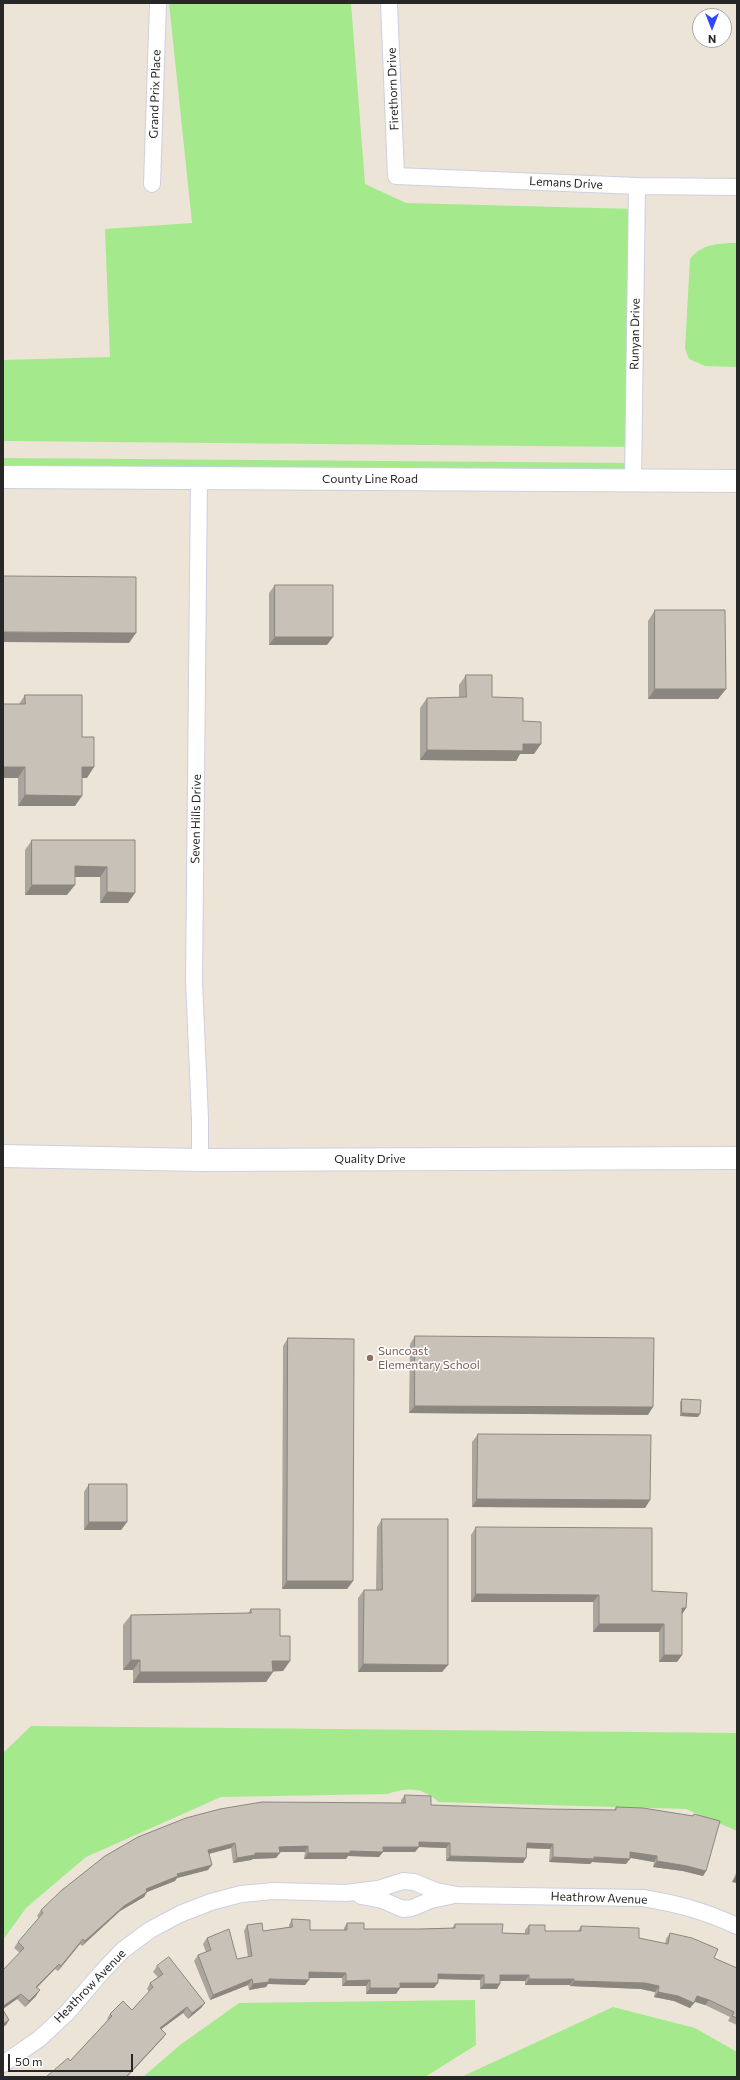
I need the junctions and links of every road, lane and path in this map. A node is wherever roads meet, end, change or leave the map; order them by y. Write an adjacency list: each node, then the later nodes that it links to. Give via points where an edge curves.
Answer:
1 (158, 3): 4 (street, Grand Prix Place)
2 (389, 3): 3 (street, Firethorn Drive)
3 (396, 176): 5 (street, Lemans Drive)
4 (152, 184)
5 (637, 186): 6 (street, Lemans Drive); 9 (street, Runyan Drive)
6 (737, 187)
7 (3, 477): 8 (main road, County Line Road)
8 (199, 478): 9 (main road, County Line Road); 13 (street, Seven Hills Drive, via 194,981)
9 (633, 482): 10 (main road, County Line Road)
10 (737, 482)
11 (3, 1156): 13 (main road, Quality Drive)
12 (737, 1158): 13 (main road, Quality Drive)
13 (200, 1160)
14 (346, 1893): 15 (street, Heathrow Avenue, via 378,1889 403,1881); 15 (street, Heathrow Avenue, via 382,1900 403,1909); 17 (street, Heathrow Avenue, via 274,1890 241,1894 180,1914 150,1930 123,1950 66,2014 39,2039)
15 (457, 1895): 16 (street, Heathrow Avenue, via 643,1898 706,1912)
16 (737, 1926)
17 (3, 2064)

